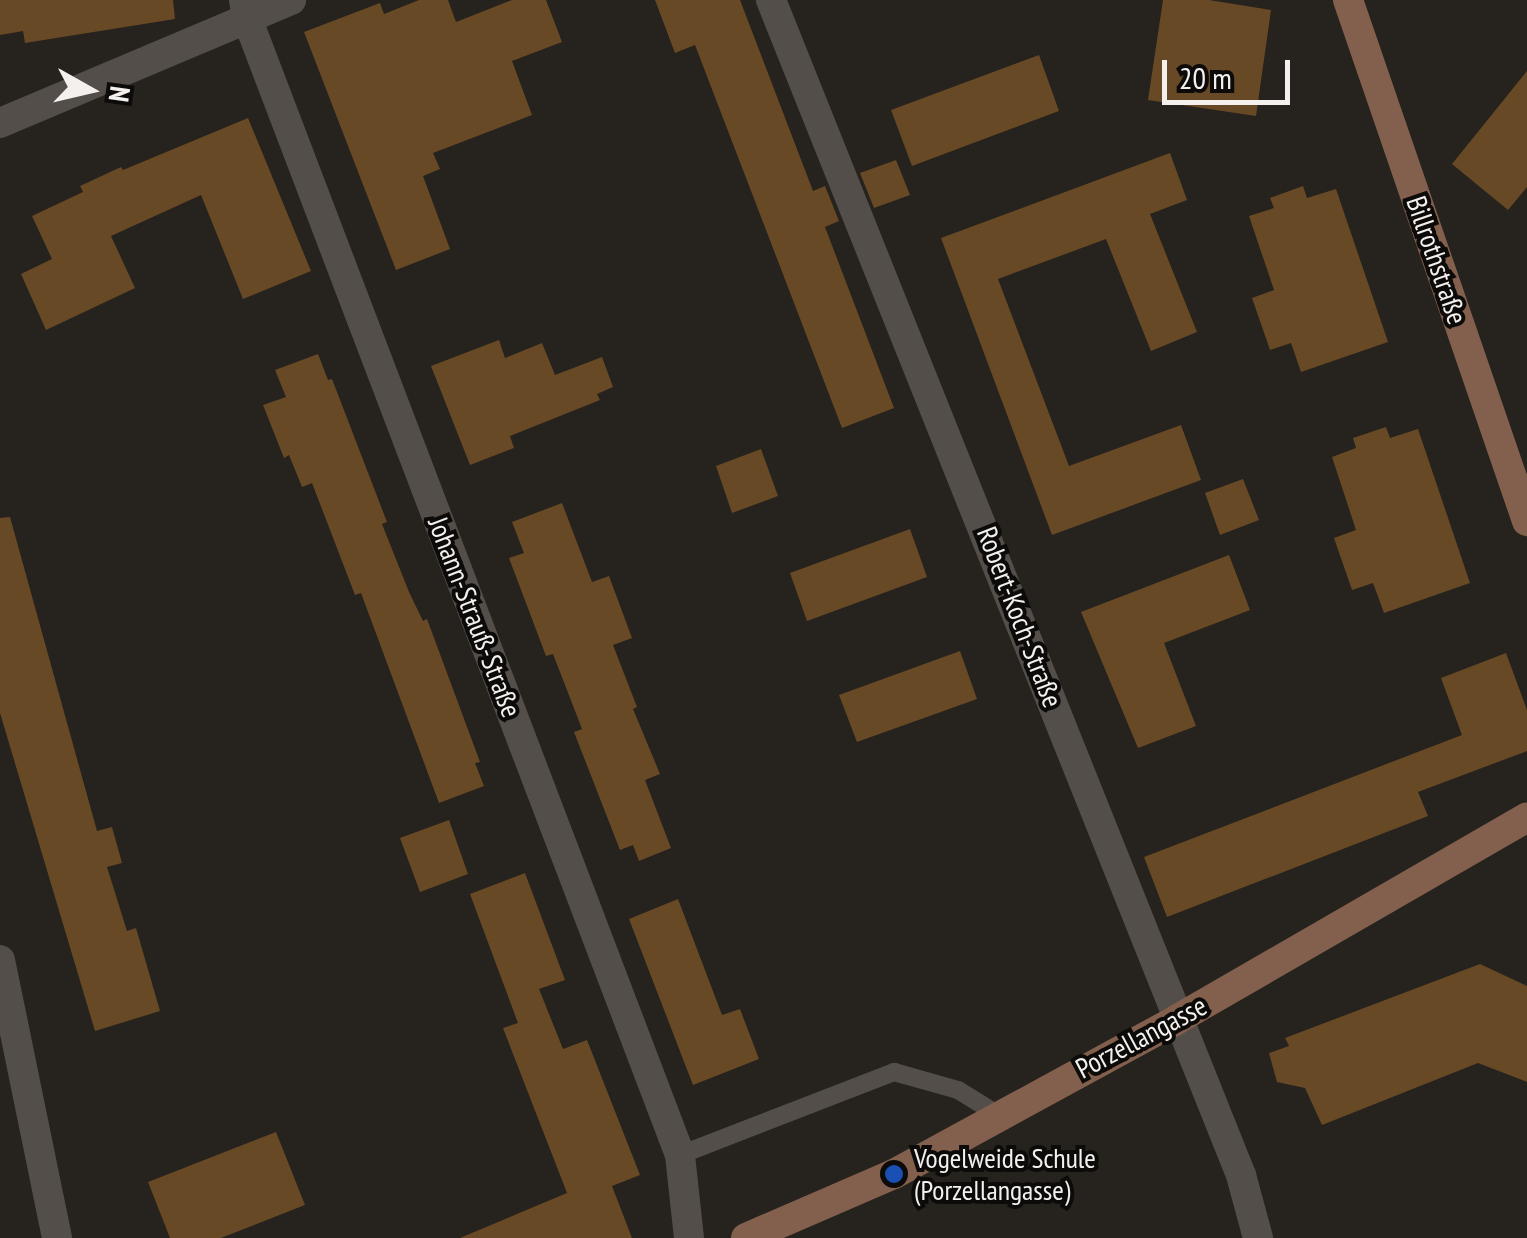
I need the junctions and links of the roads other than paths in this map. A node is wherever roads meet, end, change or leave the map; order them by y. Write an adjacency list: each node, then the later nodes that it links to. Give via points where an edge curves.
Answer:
1 (291, 0): 4 (street)
2 (772, 0): 9 (street, Robert-Koch-Straße)
3 (1348, 0): 6 (street, Billrothstraße)
4 (245, 9): 5 (street); 11 (street, Johann-Strauß-Straße)
5 (0, 123)
6 (1527, 521)
7 (1527, 818): 9 (street, Porzellangasse)
8 (1, 971): 12 (street)
9 (1176, 1020): 10 (street, Porzellangasse); 15 (street, Robert-Koch-Straße, via 1241,1176)
10 (996, 1114): 11 (lane, via 958,1090 894,1072); 14 (street, Porzellangasse, via 894,1174)
11 (680, 1155): 13 (street, Johann-Strauß-Straße)
12 (57, 1238)
13 (689, 1238)
14 (746, 1238)
15 (1258, 1238)

